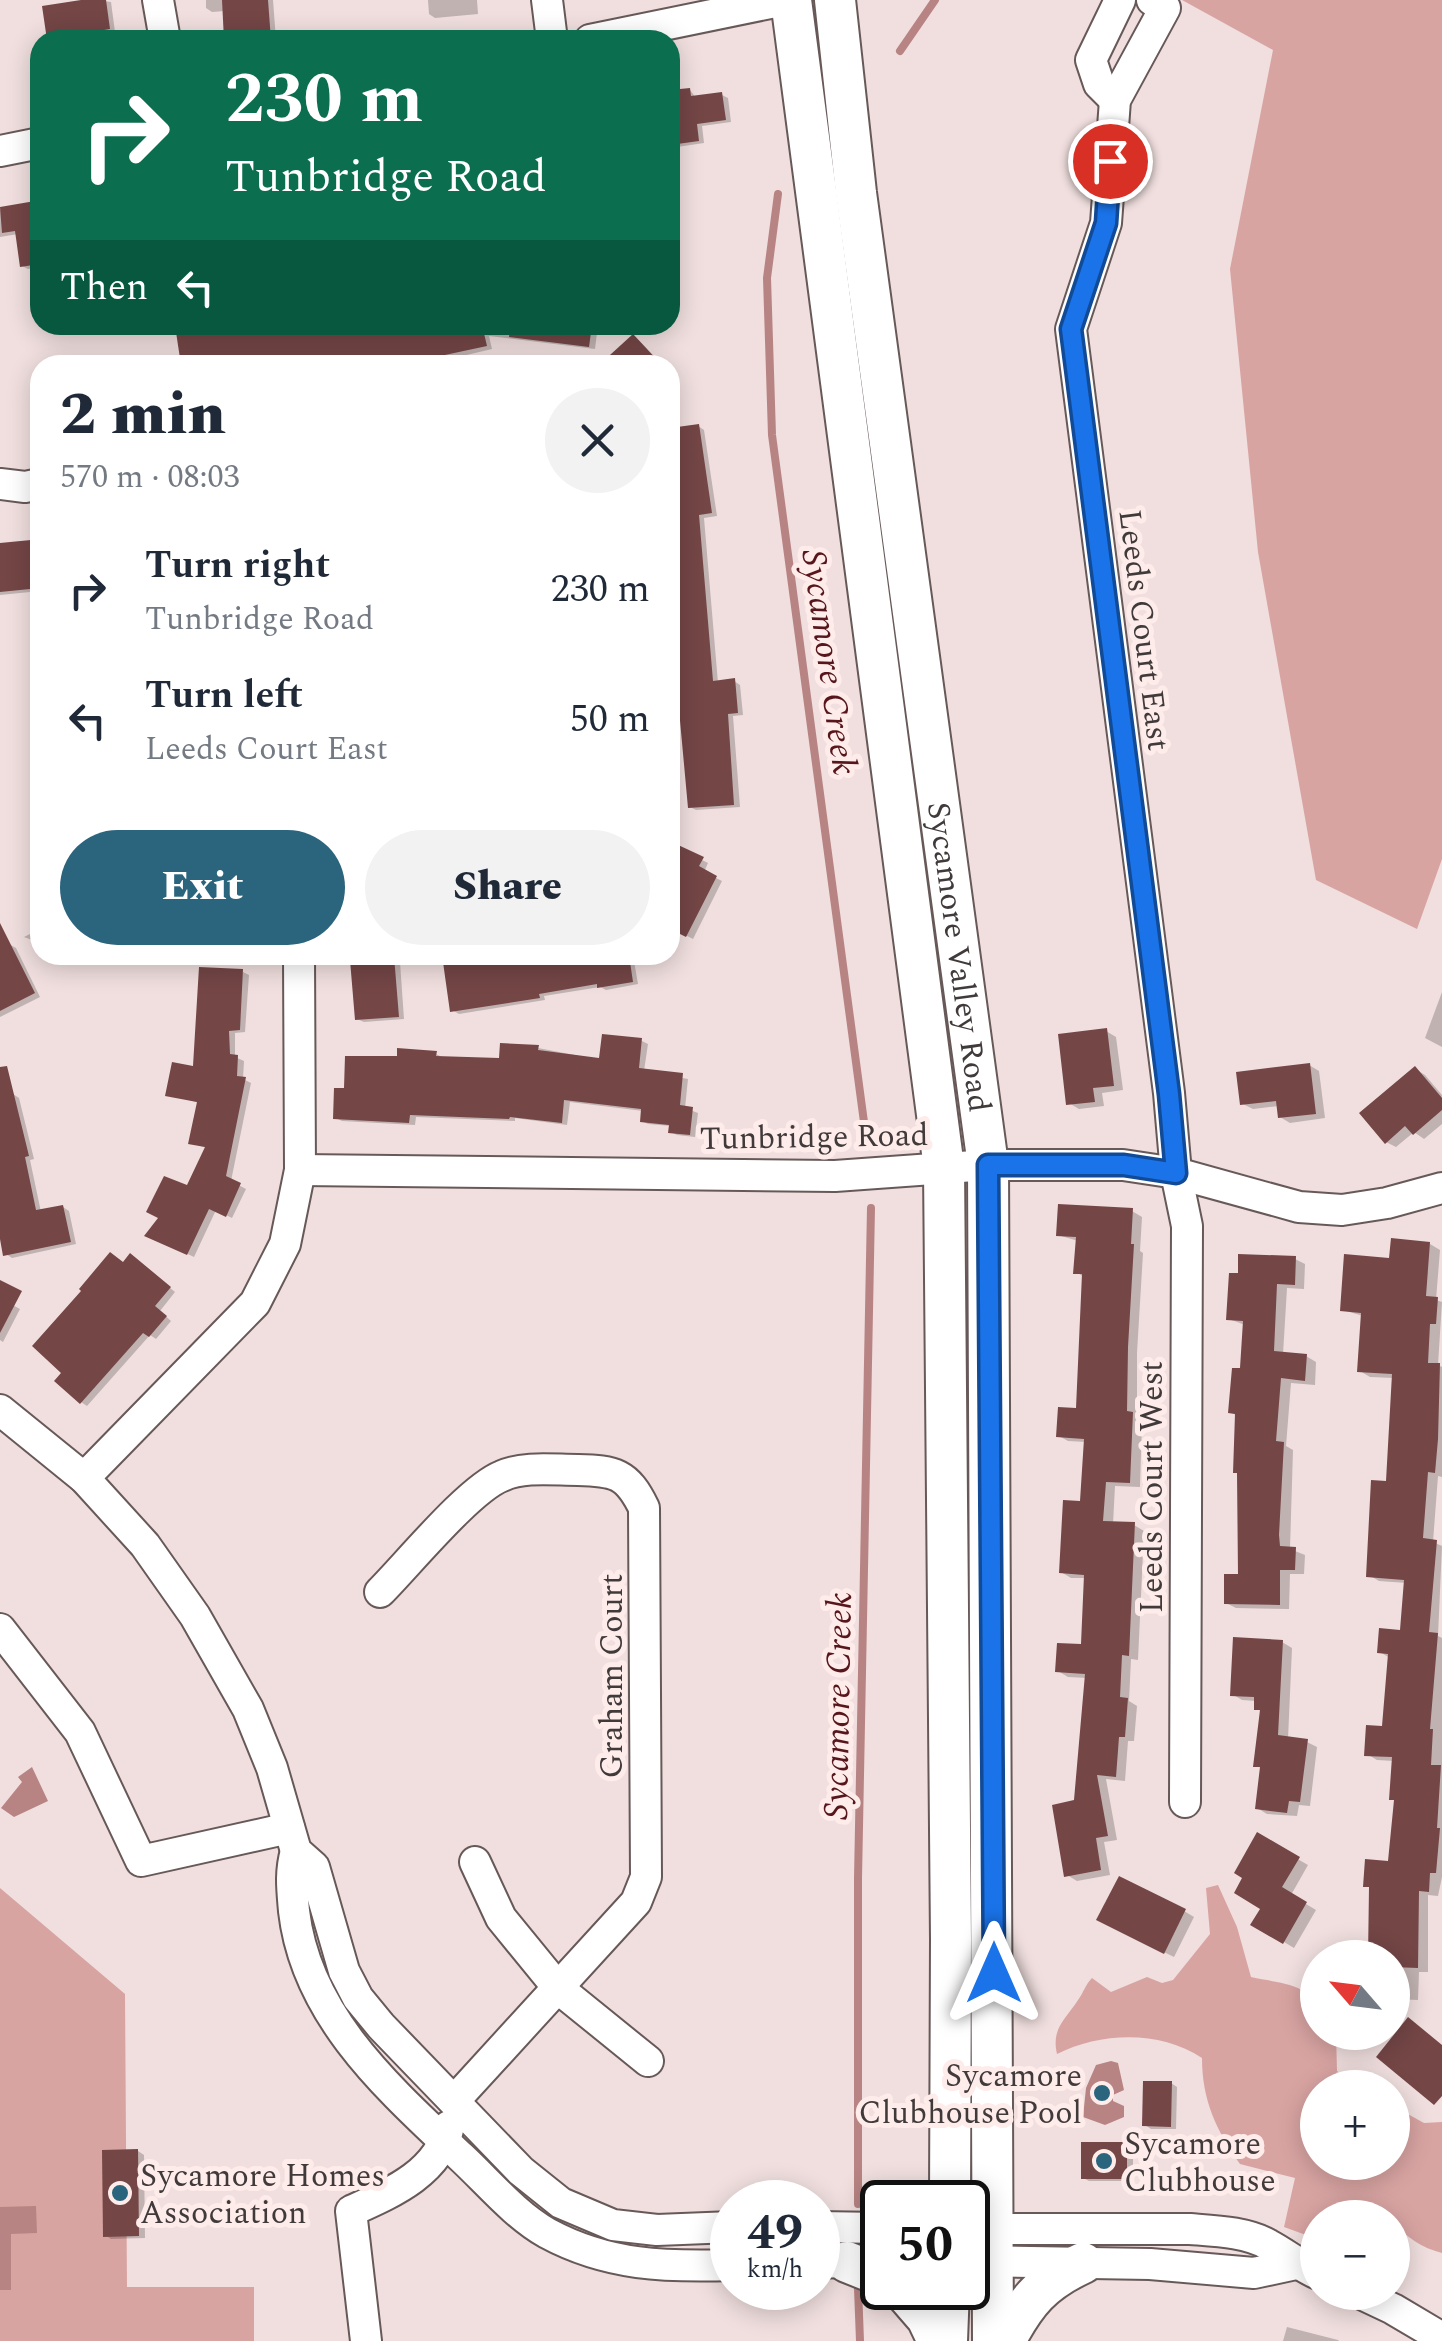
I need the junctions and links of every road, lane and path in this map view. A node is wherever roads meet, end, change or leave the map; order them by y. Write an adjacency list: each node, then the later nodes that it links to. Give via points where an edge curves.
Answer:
1 (158, 0): 7 (street)
2 (547, 0): 8 (street)
3 (788, 0): 9 (street); 17 (main road, Sycamore Valley Road)
4 (835, 0): 16 (main road, Sycamore Valley Road)
5 (1120, 0): 10 (street, via 1090,60 1099,84)
6 (1152, 0): 10 (street, Leeds Court East, via 1165,8)
7 (162, 30)
8 (551, 30)
9 (640, 30)
10 (1115, 100): 19 (street, Leeds Court East, via 1106,223 1071,329)
11 (30, 145): 12 (street)
12 (0, 150)
13 (0, 484): 14 (street)
14 (30, 486)
15 (299, 965): 18 (street)
16 (988, 1165): 17 (street, Tunbridge Road); 19 (street, Tunbridge Road, via 1124,1165); 33 (main road, Sycamore Valley Road)
17 (944, 1168): 18 (street, Tunbridge Road, via 834,1176); 32 (main road, Sycamore Valley Road)
18 (300, 1170): 22 (street, via 286,1244 255,1303)
19 (1176, 1173): 20 (street, Tunbridge Road, via 1328,1209); 25 (street, Leeds Court West, via 1186,1226)
20 (1442, 1188)
21 (0, 1410): 22 (street)
22 (84, 1478): 26 (street, via 145,1545 195,1616 248,1710)
23 (380, 1592): 28 (street, Graham Court, via 480,1488 502,1476 523,1470 610,1471 633,1486 644,1508 646,1877 636,1902)
24 (0, 1629): 26 (street, via 80,1732 141,1861)
25 (1186, 1802)
26 (293, 1839): 30 (street, via 314,1868 358,1998); 31 (street, via 296,1930 307,1972 362,2058)
27 (475, 1862): 28 (street, via 500,1918)
28 (559, 1989): 29 (street); 30 (street, Graham Court)
29 (648, 2061)
30 (454, 2101): 31 (street); 34 (street, via 560,2203 613,2225)
31 (445, 2142): 39 (street, via 546,2232 620,2262); 46 (street, via 419,2175 351,2211)
32 (950, 2180)
33 (981, 2180)
34 (710, 2229)
35 (990, 2244): 38 (street, via 1190,2229 1268,2243)
36 (990, 2247): 37 (street)
37 (1083, 2263): 40 (street); 50 (main road, via 1039,2288)
38 (1300, 2264)
39 (710, 2266)
40 (1300, 2270)
41 (920, 2310): 47 (main road)
42 (948, 2310): 48 (main road)
43 (990, 2310): 49 (main road, Sycamore Valley Road)
44 (1395, 2310): 45 (street)
45 (1442, 2338)
46 (366, 2341)
47 (938, 2341)
48 (948, 2341)
49 (994, 2341)
50 (1004, 2341)

